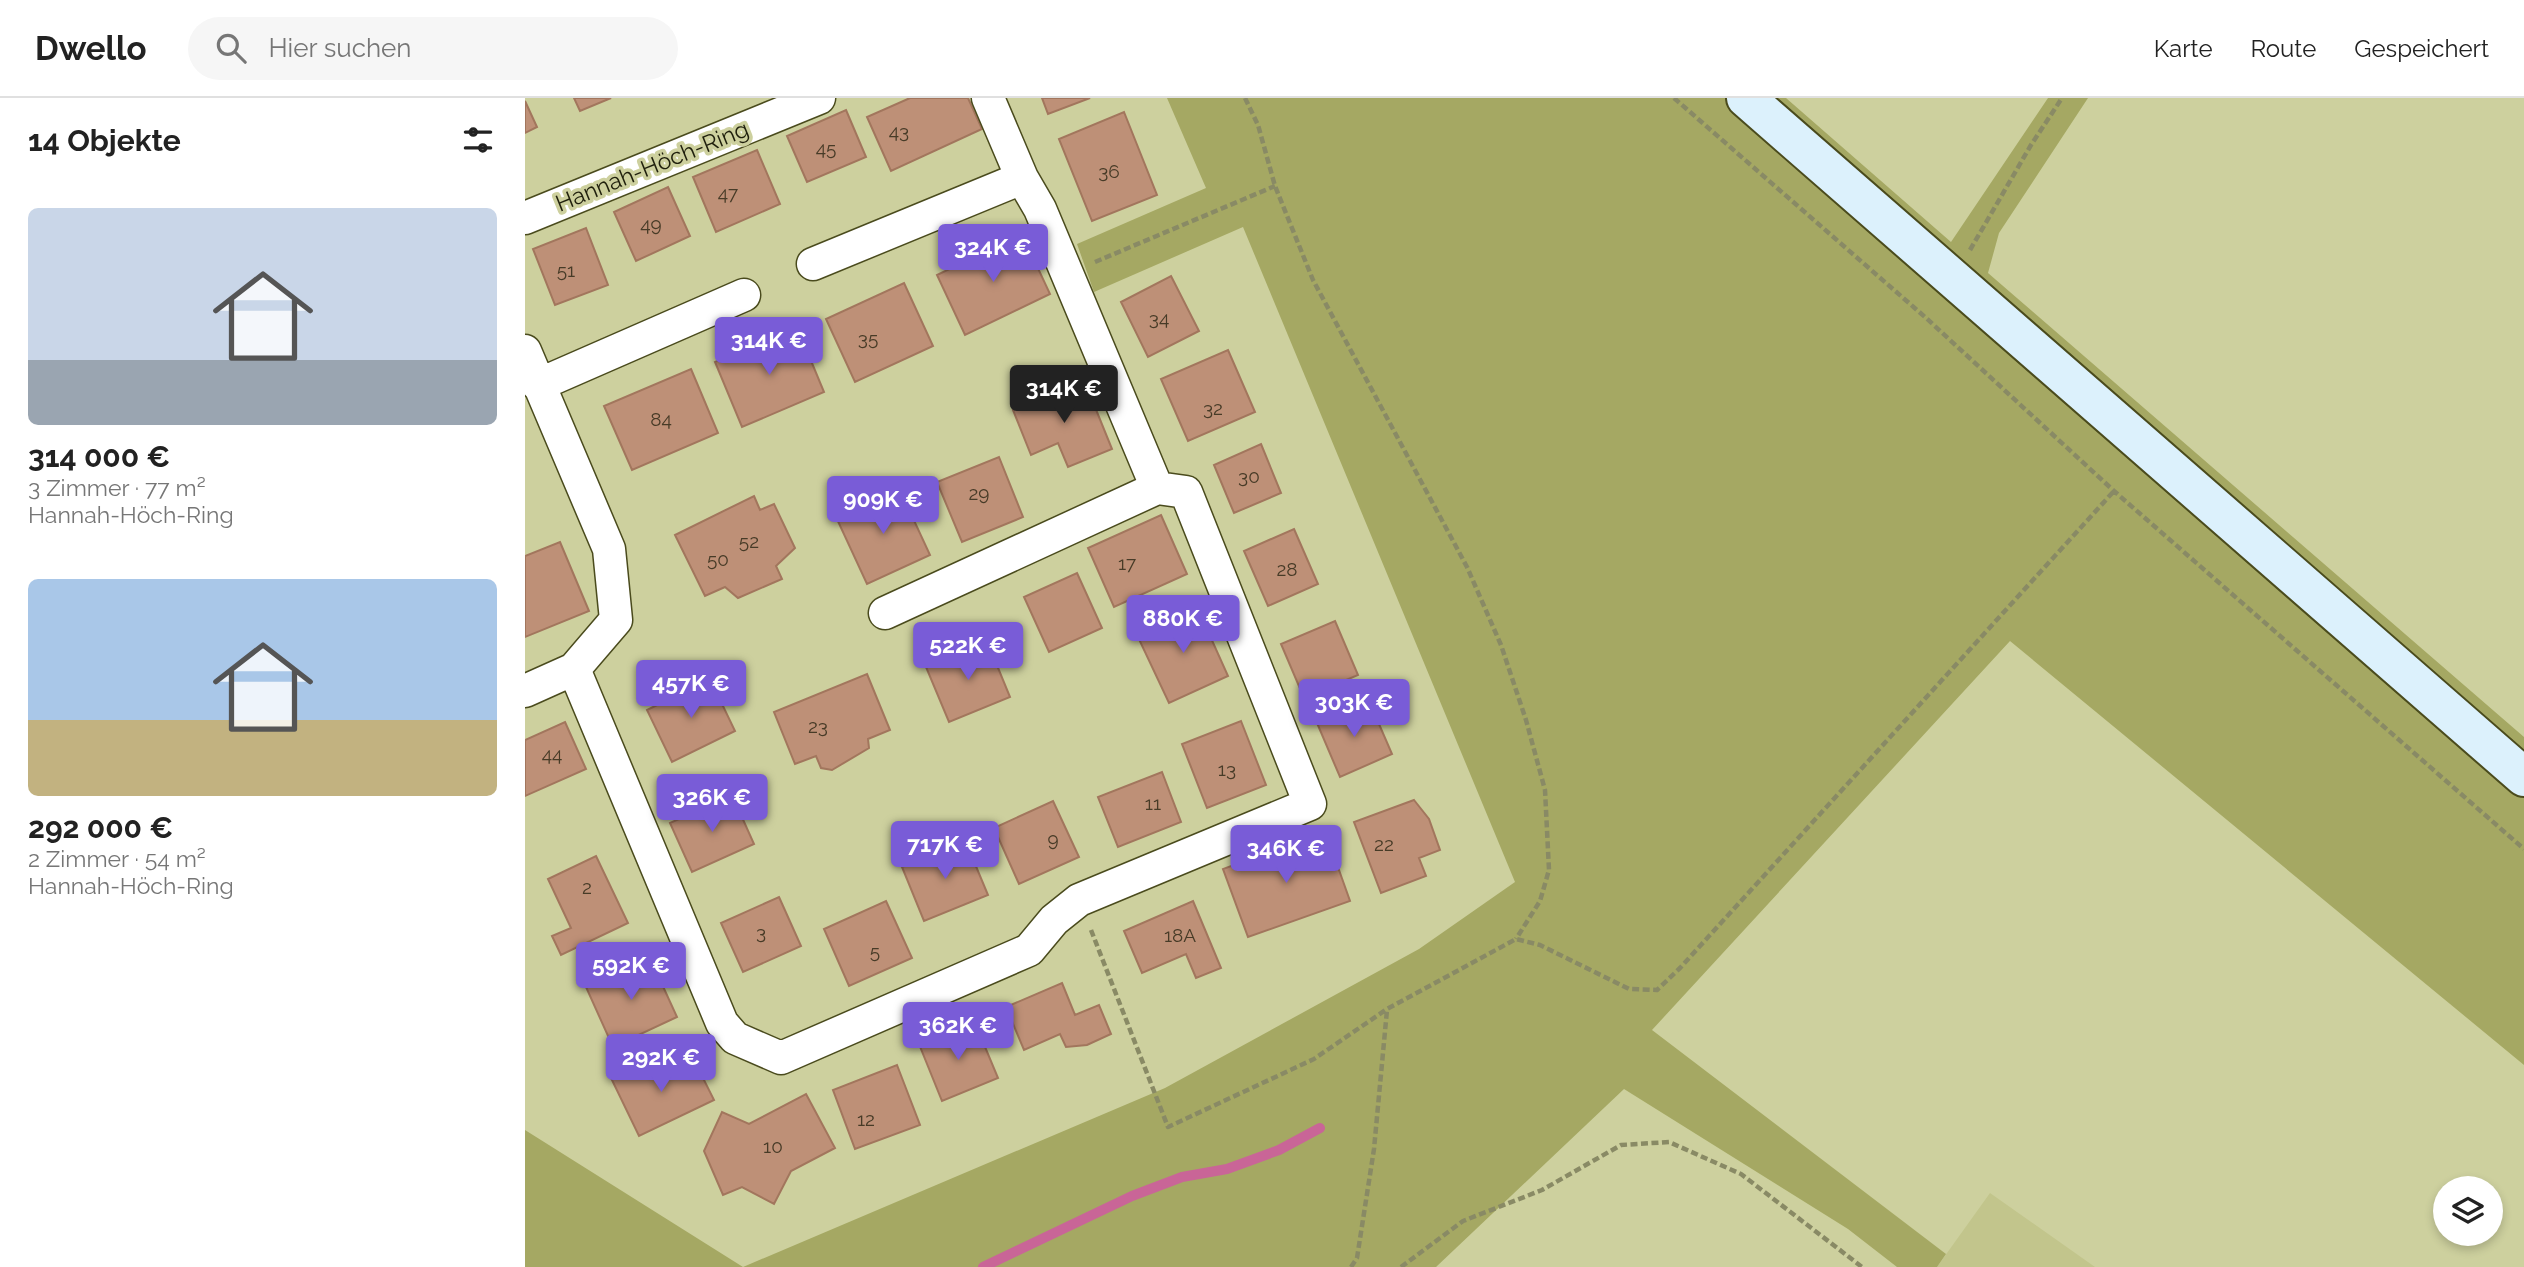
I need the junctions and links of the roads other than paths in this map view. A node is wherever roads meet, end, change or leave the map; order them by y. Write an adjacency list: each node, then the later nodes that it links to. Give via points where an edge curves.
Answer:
1 (819, 98): 5 (street, Hannah-Höch-Ring)
2 (988, 98): 4 (street)
3 (1746, 98): 14 (main road)
4 (1022, 178): 6 (street); 10 (street, via 1040,209)
5 (525, 218)
6 (813, 264)
7 (744, 295): 9 (street)
8 (525, 351): 9 (street)
9 (538, 385): 12 (street, via 609,549 615,620)
10 (1157, 488): 11 (street); 12 (street, via 1186,492 1310,804 1079,900 1054,920 1029,950 781,1058 735,1038 722,1023)
11 (885, 613)
12 (574, 669): 13 (street)
13 (525, 691)
14 (2524, 777)

